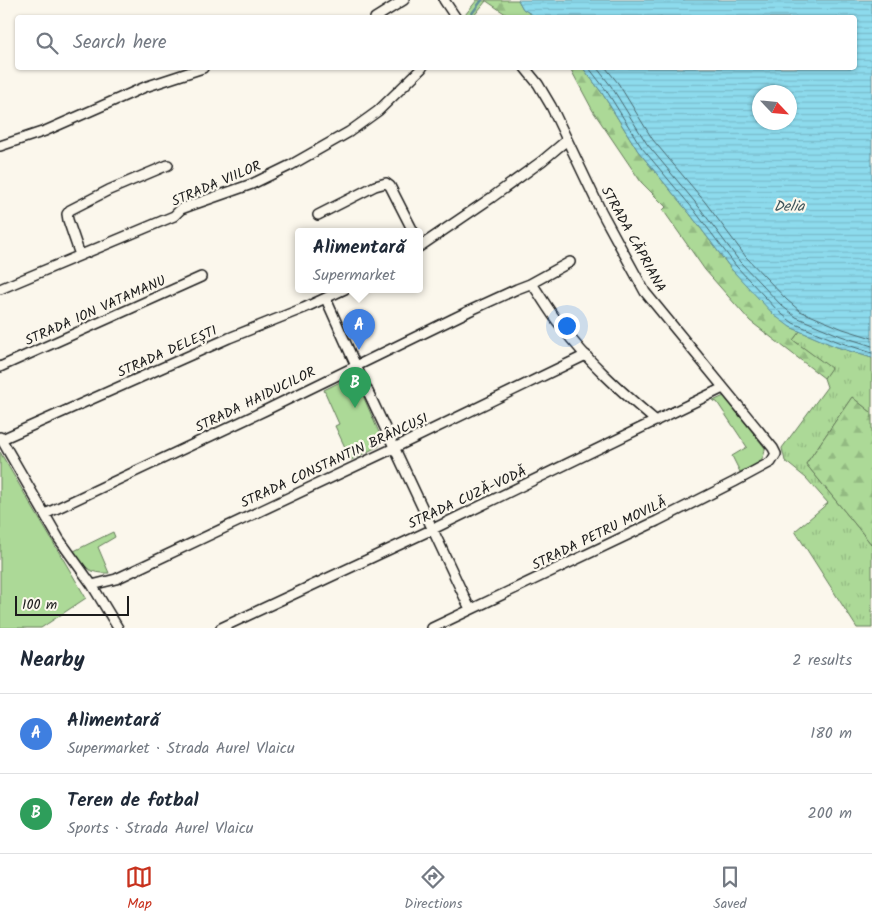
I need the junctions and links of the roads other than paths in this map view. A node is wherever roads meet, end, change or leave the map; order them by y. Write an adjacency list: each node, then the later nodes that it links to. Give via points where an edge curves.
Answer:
1 (404, 0): 3 (street)
2 (444, 0): 4 (street)
3 (380, 15)
4 (454, 15)
5 (197, 70): 9 (street, via 145,87 45,131)
6 (420, 70): 14 (street, STRADA VIILOR, via 364,122 291,164 252,184 181,209 174,216)
7 (527, 70): 8 (street, STRADA CĂPRIANA, via 551,106)
8 (566, 140): 13 (street, via 491,198); 24 (street, STRADA CĂPRIANA, via 645,292)
9 (0, 146)
10 (168, 165): 14 (street, via 70,210 68,220)
11 (318, 215): 12 (street, via 386,183)
12 (411, 228)
13 (423, 242)
14 (80, 255): 18 (street, STRADA VIILOR)
15 (570, 262): 17 (street, STRADA HAIDUCILOR)
16 (201, 277): 23 (street, STRADA ION VATAMANU)
17 (530, 284): 21 (street); 22 (street, STRADA HAIDUCILOR)
18 (0, 289)
19 (336, 293): 20 (street, STRADA DELEȘTI)
20 (326, 298): 22 (street); 26 (street, STRADA DELEȘTI)
21 (586, 355): 25 (street); 27 (street, STRADA CONSTANTIN BRÂNCUŞI)
22 (356, 366): 27 (street); 29 (street, STRADA HAIDUCILOR)
23 (0, 367)
24 (724, 388): 25 (street, STRADA CUZĂ-VODĂ); 28 (street, STRADA CĂPRIANA, via 774,448)
25 (656, 421): 30 (street, STRADA CUZĂ-VODĂ)
26 (1, 438): 29 (street)
27 (394, 448): 30 (street); 31 (street, STRADA CONSTANTIN BRÂNCUŞI, via 116,579)
28 (776, 457): 32 (street, STRADA PETRU MOVILĂ, via 664,517)
29 (45, 514): 31 (street)
30 (432, 529): 32 (street); 34 (street, STRADA CUZĂ-VODĂ)
31 (92, 585): 33 (street)
32 (470, 609): 35 (street, STRADA PETRU MOVILĂ)
33 (118, 628)
34 (221, 628)
35 (432, 628)

